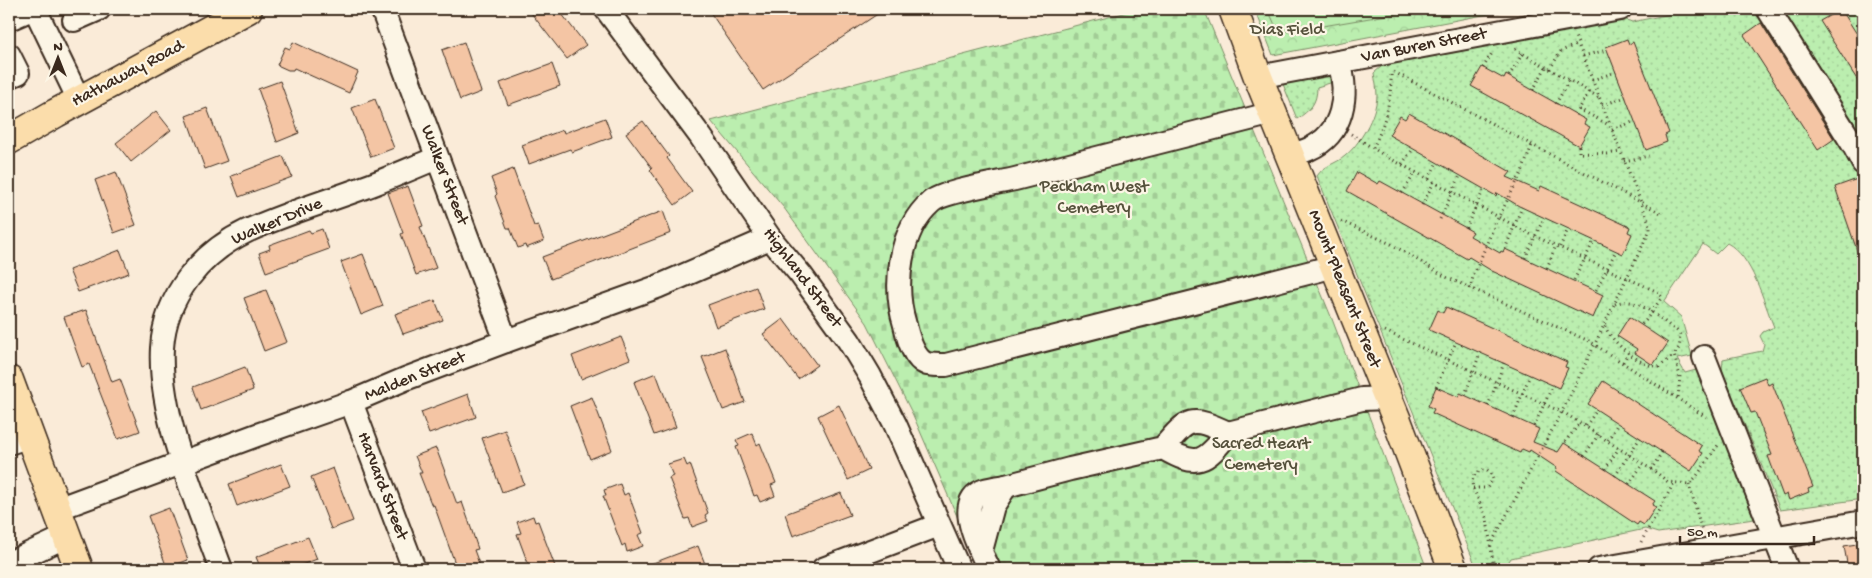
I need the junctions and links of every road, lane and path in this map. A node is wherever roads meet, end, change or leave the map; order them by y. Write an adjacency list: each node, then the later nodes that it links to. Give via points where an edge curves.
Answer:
1 (34, 9): 10 (street); 31 (street)
2 (99, 9): 11 (street)
3 (248, 9): 31 (main road, Hathaway Road)
4 (382, 9): 49 (street, Walker Street)
5 (606, 9): 74 (street, Highland Street, via 701,137)
6 (1233, 9): 24 (main road, Mount Pleasant Street)
7 (1620, 9): 9 (street, Van Buren Street)
8 (1768, 9): 52 (street)
9 (1569, 18): 12 (street, Van Buren Street); 13 (path)
10 (9, 19)
11 (74, 20)
12 (1488, 34): 15 (path); 18 (street, Van Buren Street)
13 (1578, 44): 17 (path); 20 (path, via 1561,51)
14 (1607, 50): 17 (path)
15 (1523, 53): 19 (path); 22 (path)
16 (9, 55): 23 (street, via 18,73)
17 (1583, 56): 26 (path)
18 (1339, 62): 24 (street, Van Buren Street); 38 (street, via 1344,100)
19 (1546, 67): 20 (path); 27 (path)
20 (1550, 69): 25 (path)
21 (1616, 72): 26 (path)
22 (1508, 76)
23 (9, 77)
24 (1258, 77): 35 (main road, Mount Pleasant Street)
25 (1570, 80): 28 (path); 32 (path)
26 (1592, 80): 29 (path)
27 (1532, 90)
28 (1589, 91): 29 (path); 34 (path)
29 (1599, 97): 33 (path)
30 (1626, 97): 33 (path)
31 (79, 100): 41 (main road, Hathaway Road)
32 (1556, 104)
33 (1602, 105): 39 (path)
34 (1579, 109): 36 (path); 39 (path)
35 (1273, 113): 47 (main road, Mount Pleasant Street); 82 (street, via 933,200 912,228 898,278 899,299 909,342 925,363 946,365)
36 (1576, 115)
37 (1635, 121): 40 (path)
38 (1336, 124): 44 (path); 47 (street, via 1319,143)
39 (1610, 126): 40 (path)
40 (1612, 130): 46 (path)
41 (9, 140)
42 (1532, 144): 44 (path, via 1391,70 1388,108); 61 (path); 67 (path, via 1522,172)
43 (1579, 146): 46 (path, via 1579,154)
44 (1373, 148): 53 (path)
45 (1413, 149): 53 (path)
46 (1620, 152): 50 (path)
47 (1290, 155): 63 (main road, Mount Pleasant Street)
48 (1649, 156): 50 (path)
49 (438, 158): 94 (street, Walker Street); 137 (street, Walker Drive, via 246,232 213,253 187,279 169,313 162,348 168,409)
50 (1624, 161): 61 (path)
51 (1437, 162): 56 (path)
52 (1863, 163)
53 (1402, 164): 54 (path)
54 (1416, 172): 56 (path); 60 (path)
55 (1460, 176): 59 (path)
56 (1429, 180): 57 (path)
57 (1434, 182): 59 (path); 62 (path)
58 (1485, 190): 64 (path)
59 (1452, 193): 64 (path); 69 (path)
60 (1402, 194)
61 (1640, 202): 66 (path); 85 (path, via 1650,230)
62 (1422, 205)
63 (1311, 206): 82 (main road, Mount Pleasant Street); 87 (path, via 1391,244)
64 (1476, 206): 67 (path); 71 (path)
65 (1522, 208): 70 (path)
66 (1661, 213)
67 (1498, 218): 70 (path); 87 (path)
68 (1544, 218): 73 (path)
69 (1440, 219)
70 (1514, 226): 73 (path); 78 (path)
71 (1466, 228)
72 (1568, 229): 77 (path)
73 (1535, 236): 76 (path); 80 (path)
74 (770, 238): 94 (street, Malden Street, via 657,287); 148 (street, Highland Street, via 825,308 870,376 896,424)
75 (1594, 241): 81 (path)
76 (1556, 245): 77 (path); 83 (path)
77 (1560, 247): 81 (path)
78 (1505, 249)
79 (1616, 251): 84 (path)
80 (1525, 258)
81 (1585, 258): 84 (path); 86 (path)
82 (1335, 266): 91 (main road, Mount Pleasant Street)
83 (1547, 268)
84 (1607, 269): 85 (path); 88 (path)
85 (1628, 278): 89 (path); 90 (path, via 1662,297)
86 (1574, 280)
87 (1470, 289): 96 (path)
88 (1596, 290)
89 (1615, 304): 90 (path, via 1632,302); 92 (path)
90 (1651, 313): 93 (path); 99 (path, via 1681,336)
91 (1358, 324): 101 (path, via 1403,338); 112 (main road, Mount Pleasant Street)
92 (1605, 325): 96 (path); 98 (path)
93 (1641, 325)
94 (506, 341): 114 (street, Malden Street)
95 (1456, 342): 101 (path)
96 (1595, 345): 102 (path); 118 (path)
97 (1480, 352): 104 (path)
98 (1628, 352): 99 (path, via 1648,366 1656,367); 102 (path)
99 (1674, 355): 113 (path, via 1680,376)
100 (1704, 357): 150 (street)
101 (1448, 361): 104 (path); 109 (path)
102 (1623, 362): 113 (path)
103 (1504, 363): 107 (path)
104 (1474, 371): 107 (path); 111 (path)
105 (1530, 375): 110 (path)
106 (9, 380): 128 (main road)
107 (1497, 382): 110 (path); 116 (path)
108 (1553, 385): 115 (path)
109 (1436, 387)
110 (1522, 394): 115 (path); 119 (path)
111 (1465, 395)
112 (1388, 398): 125 (street, via 1362,399); 161 (main road, Mount Pleasant Street)
113 (1678, 399): 120 (path)
114 (351, 402): 137 (street, Malden Street); 158 (street, Harvard Street)
115 (1545, 404): 118 (path); 123 (path)
116 (1488, 406)
117 (1596, 410): 124 (path)
118 (1562, 412): 121 (path); 151 (path)
119 (1513, 417)
120 (1712, 421)
121 (1581, 423): 124 (path); 130 (path)
122 (1618, 423): 129 (path)
123 (1534, 426)
124 (1586, 426): 126 (path)
125 (1228, 433): 132 (street, via 1204,423 1191,422 1184,425); 132 (street, via 1209,455 1200,460 1182,458)
126 (1598, 434): 129 (path); 135 (path)
127 (1640, 438): 136 (path)
128 (19, 440): 146 (main road)
129 (1608, 440): 133 (path)
130 (1565, 442)
131 (1720, 442): 144 (path)
132 (1163, 448): 153 (street, via 1006,486 993,506)
133 (1619, 448): 136 (path); 139 (path)
134 (1662, 452): 140 (path)
135 (1584, 456)
136 (1630, 456): 138 (path); 141 (path)
137 (183, 462): 146 (street, Malden Street); 157 (street, Walker Drive)
138 (1643, 464): 140 (path); 143 (path)
139 (1605, 469)
140 (1651, 470): 142 (path)
141 (1615, 476)
142 (1674, 483): 144 (path); 155 (path)
143 (1629, 484)
144 (1688, 484): 152 (path)
145 (1473, 488): 145 (path, via 1472,479 1480,470 1486,469 1491,473 1493,479 1487,488); 151 (path, via 1487,519)
146 (57, 509): 149 (main road)
147 (1863, 522): 150 (street)
148 (939, 525): 159 (street); 160 (street, Highland Street)
149 (67, 536): 154 (street); 156 (main road)
150 (1774, 538): 152 (street); 164 (street)
151 (1490, 546): 162 (path)
152 (1707, 550): 155 (street)
153 (985, 560)
154 (9, 563)
155 (1629, 564): 163 (street)
156 (79, 569)
157 (221, 569)
158 (414, 569)
159 (823, 569)
160 (959, 569)
161 (1454, 569)
162 (1494, 569)
163 (1599, 569)
164 (1787, 569)

